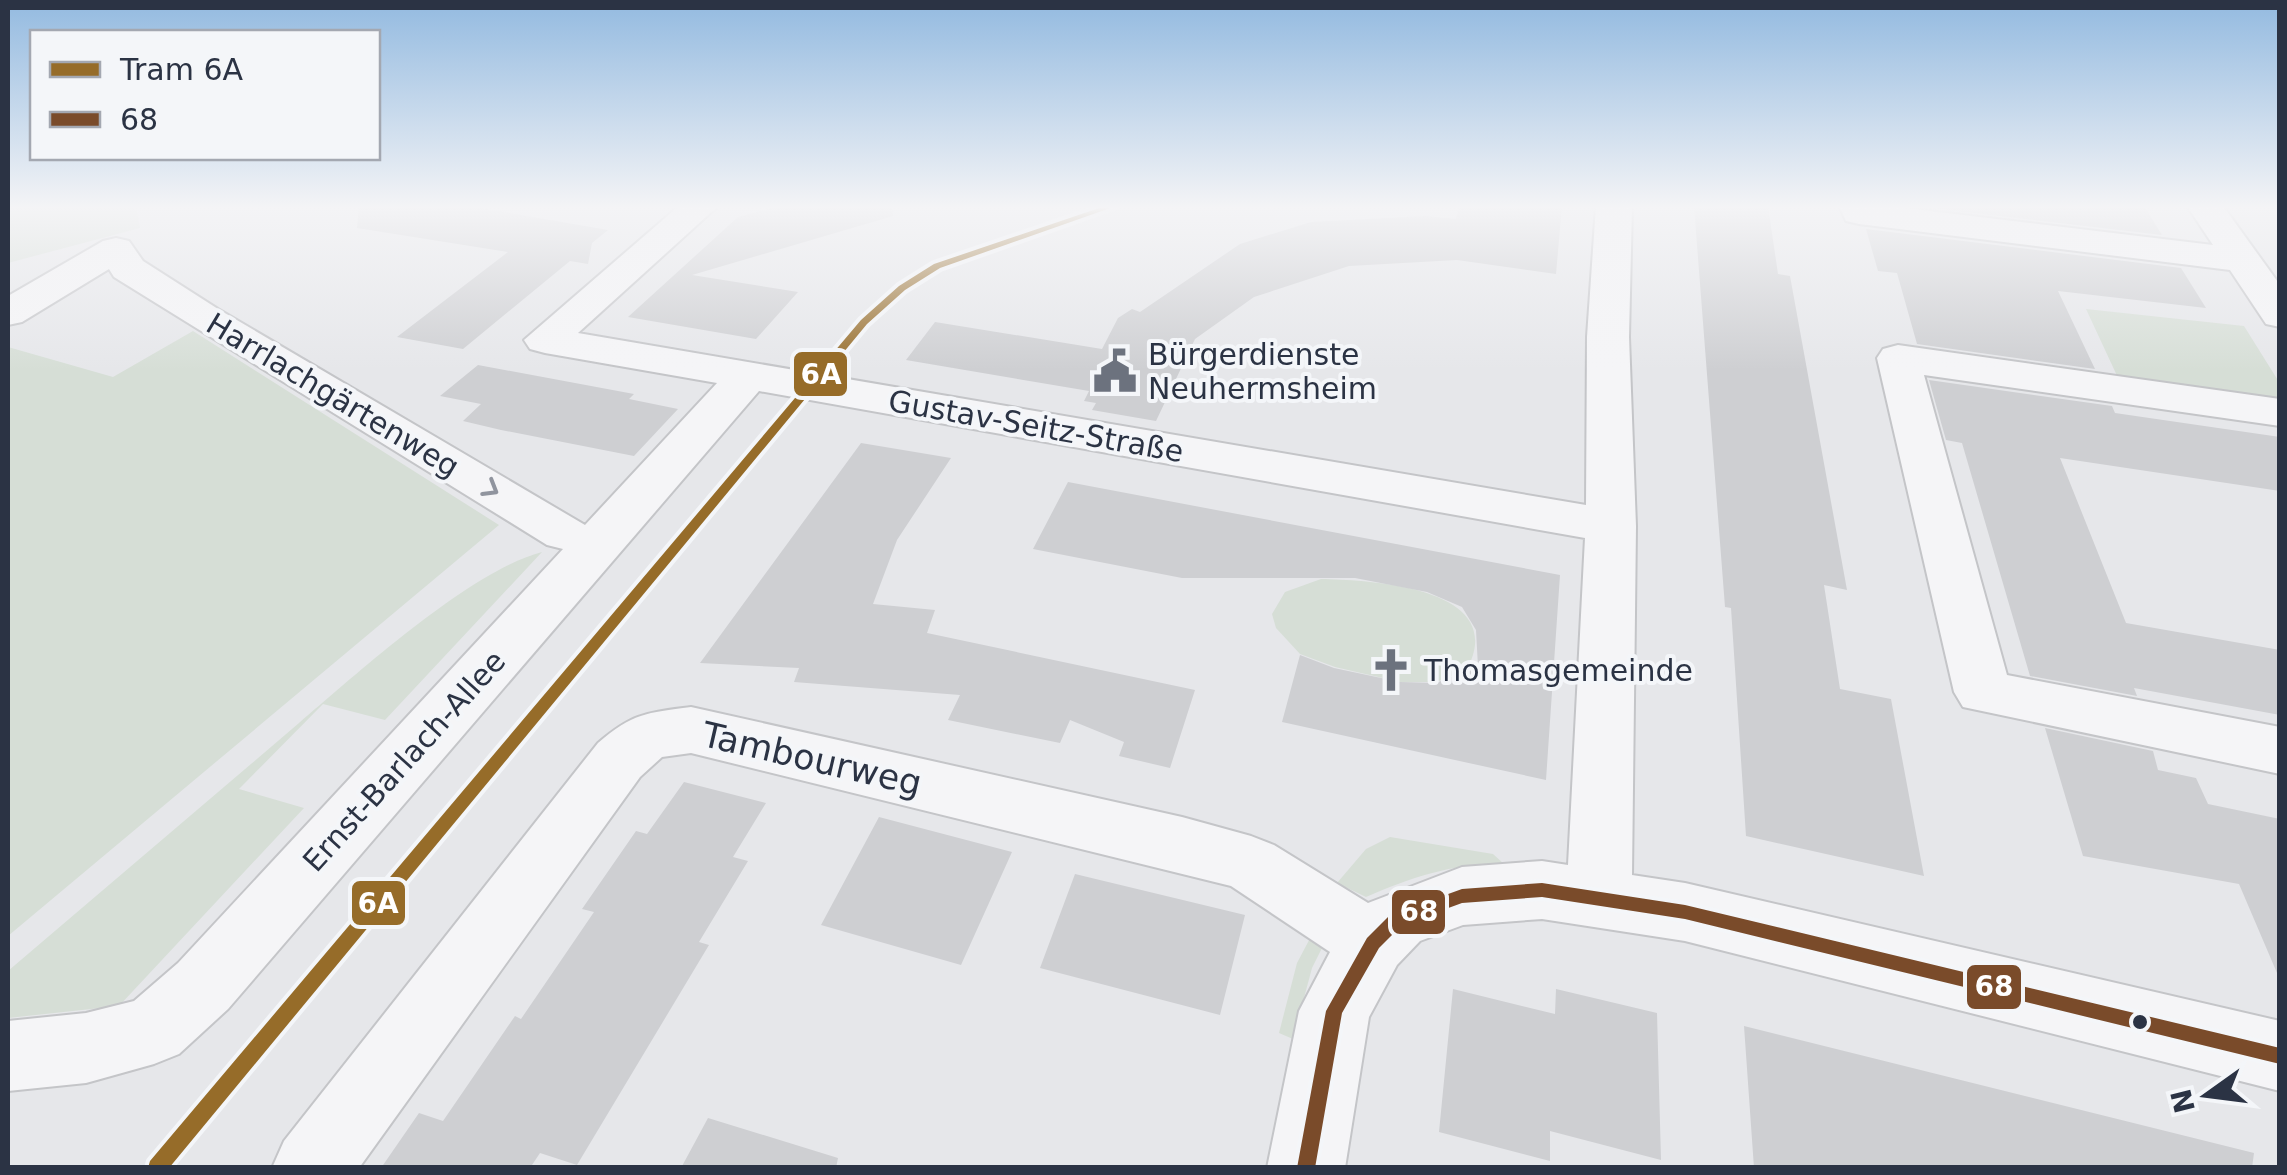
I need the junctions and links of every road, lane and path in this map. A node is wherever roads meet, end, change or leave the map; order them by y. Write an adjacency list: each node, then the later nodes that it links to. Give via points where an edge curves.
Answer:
1 (96, 261): 6 (street, Harrlachgärtenweg, one-way to 1)
2 (123, 261): 11 (street, Harrlachgärtenweg, one-way to 11, via 204,318)
3 (630, 261): 8 (street, Gustav-Seitz-Straße, via 545,340)
4 (1611, 261): 10 (street)
5 (2243, 261): 7 (street)
6 (8, 313)
7 (2280, 314)
8 (748, 376): 10 (street, Gustav-Seitz-Straße); 15 (street, Ernst-Barlach-Allee, via 203,986 154,1030 86,1048)
9 (2280, 413): 12 (street, via 1898,358 1983,692)
10 (1611, 526): 13 (street)
11 (565, 534)
12 (2280, 751)
13 (1600, 898): 14 (street, via 1542,890 1462,896 1396,920); 16 (street, via 1685,912)
14 (1373, 943): 17 (street, Tambourweg, via 1251,864 1182,844 690,730 646,736 619,760); 18 (street, via 1334,1011)
15 (8, 1056)
16 (2280, 1056)
17 (311, 1168)
18 (1306, 1168)

